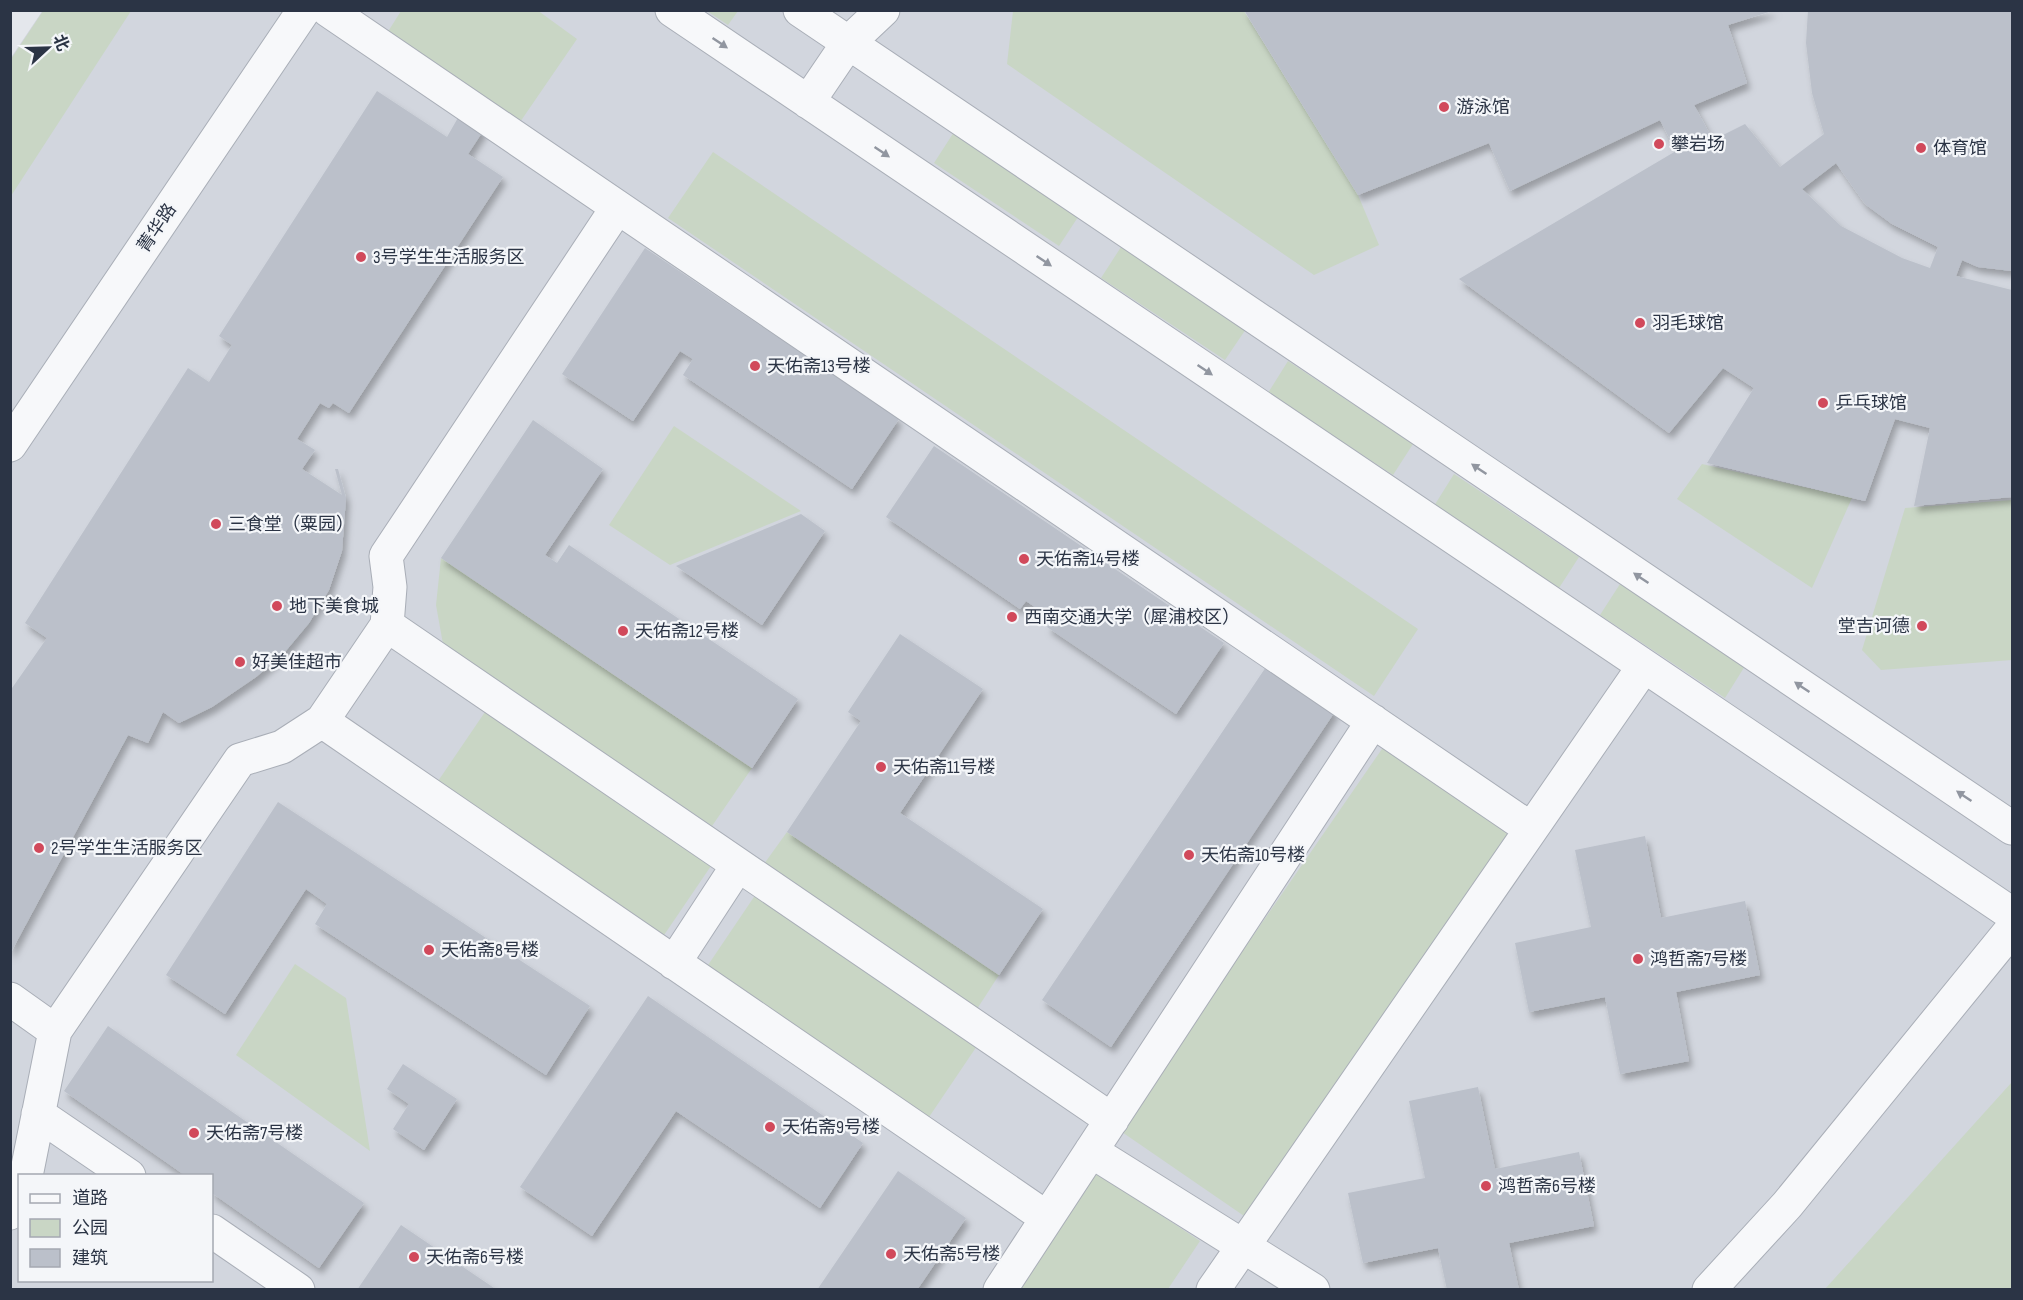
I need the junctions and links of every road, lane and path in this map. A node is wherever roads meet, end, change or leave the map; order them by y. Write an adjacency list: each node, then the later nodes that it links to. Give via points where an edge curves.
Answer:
1 (304, 10): 9 (street, 菁华路)
2 (328, 10): 8 (street)
3 (672, 10): 7 (street, one-way to 7)
4 (800, 10): 6 (street)
5 (883, 10): 6 (street)
6 (848, 43): 7 (street); 14 (street, one-way to 6)
7 (808, 102): 11 (street, one-way to 11)
8 (617, 208): 10 (street, via 386,556 390,587); 12 (street)
9 (10, 445)
10 (387, 625): 13 (street); 16 (street)
11 (1644, 666): 15 (street); 17 (street)
12 (1373, 721): 15 (street); 23 (street)
13 (322, 722): 19 (street); 21 (street, via 282,747 240,760)
14 (2013, 828)
15 (1532, 829): 31 (street)
16 (738, 865): 19 (street); 23 (street)
17 (2013, 914)
18 (2013, 930): 36 (street, via 1787,1205)
19 (674, 963): 29 (street)
20 (10, 999): 21 (street)
21 (55, 1030): 22 (street)
22 (38, 1114): 25 (street); 26 (street)
23 (1112, 1120): 24 (street)
24 (1091, 1151): 29 (street); 31 (street)
25 (26, 1174)
26 (126, 1174)
27 (18, 1197): 28 (street)
28 (10, 1213)
29 (1047, 1218): 33 (street)
30 (213, 1232): 32 (street)
31 (1244, 1245): 34 (street); 35 (street)
32 (298, 1290)
33 (1000, 1290)
34 (1213, 1290)
35 (1313, 1290)
36 (1709, 1290)

